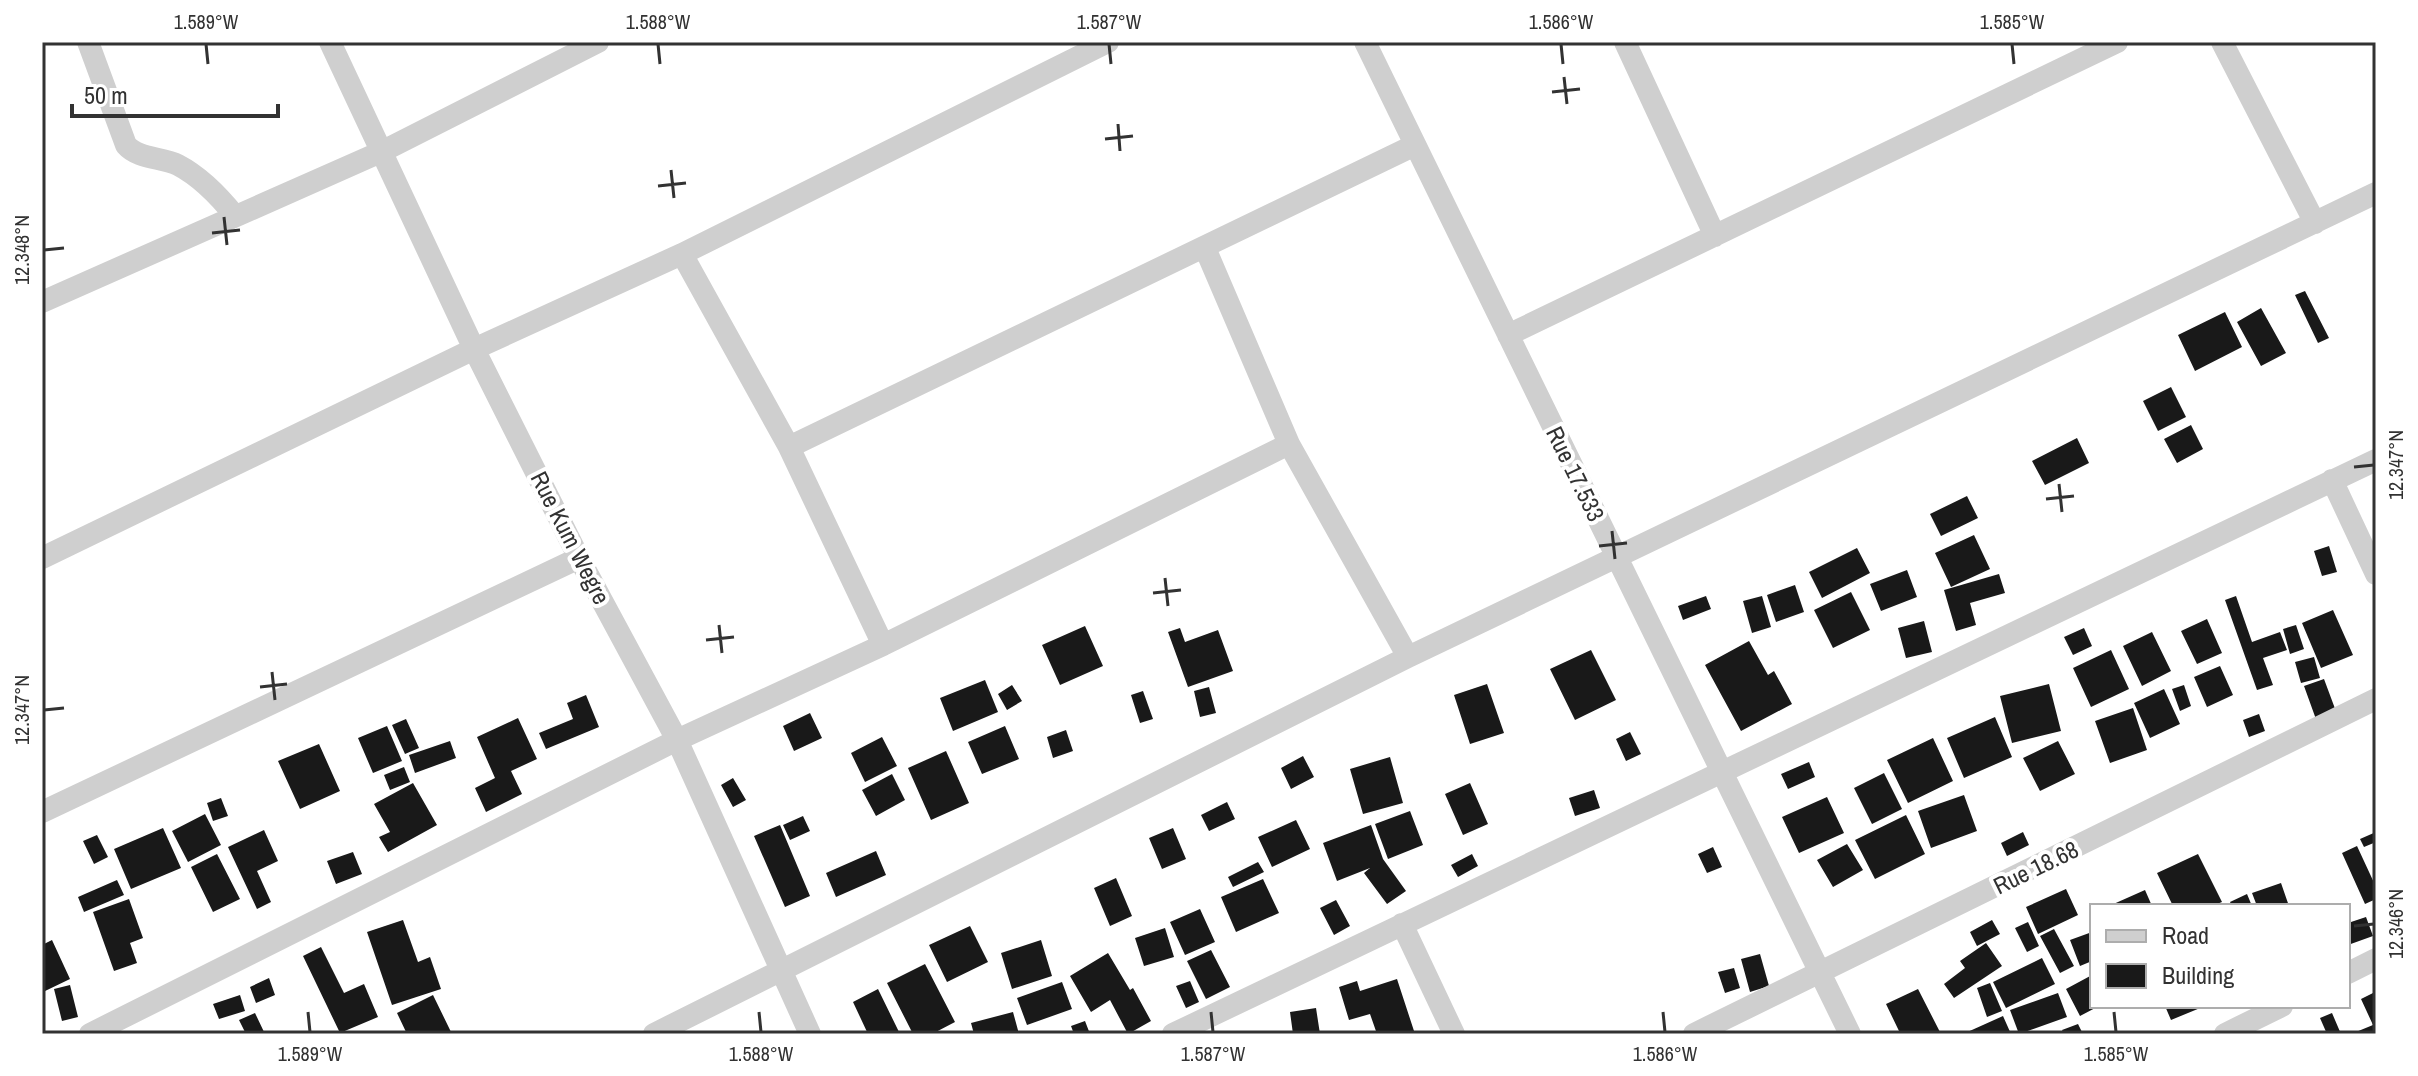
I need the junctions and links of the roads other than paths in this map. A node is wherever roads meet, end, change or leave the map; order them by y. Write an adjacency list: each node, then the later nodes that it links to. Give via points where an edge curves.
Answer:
1 (88, 42): 12 (street, via 130,150 188,172)
2 (330, 42): 10 (street, Rue Kum Wegre)
3 (598, 42): 10 (street)
4 (1108, 42): 16 (street)
5 (1365, 42): 9 (street, Rue 17.533)
6 (2117, 42): 14 (street)
7 (2222, 42): 13 (street)
8 (1628, 43): 14 (street)
9 (1415, 145): 15 (street); 18 (street, Rue 17.533)
10 (383, 151): 12 (street); 19 (street, Rue Kum Wegre)
11 (2376, 193): 13 (street)
12 (235, 216): 17 (street)
13 (2315, 223): 26 (street)
14 (1715, 236): 18 (street)
15 (1205, 248): 20 (street); 21 (street)
16 (682, 254): 19 (street); 21 (street)
17 (42, 302)
18 (1508, 335): 26 (street, Rue 17.533)
19 (474, 349): 24 (street); 25 (street, Rue Kum Wegre)
20 (1289, 444): 28 (street); 29 (street)
21 (789, 447): 28 (street)
22 (2376, 460): 23 (street)
23 (2332, 480): 27 (street); 32 (street)
24 (42, 558)
25 (579, 558): 31 (street, Rue Kum Wegre); 33 (street)
26 (1616, 560): 29 (street); 32 (street, Rue 17.533)
27 (2376, 574)
28 (883, 645): 31 (street)
29 (1408, 657): 37 (street)
30 (2376, 699): 38 (street, Rue 18.68)
31 (677, 740): 37 (street, Rue Kum Wegre); 40 (street)
32 (1723, 771): 34 (street); 38 (street, Rue 17.533)
33 (42, 812)
34 (1402, 924): 43 (street); 44 (street)
35 (2376, 959): 36 (street)
36 (2350, 972)
37 (781, 973): 41 (street); 42 (street, Rue Kum Wegre)
38 (1820, 975): 45 (street, Rue 18.68); 46 (street, Rue 17.533)
39 (2278, 1008): 47 (street)
40 (90, 1034)
41 (654, 1034)
42 (810, 1034)
43 (1173, 1034)
44 (1454, 1034)
45 (1694, 1034)
46 (1850, 1034)
47 (2225, 1034)

